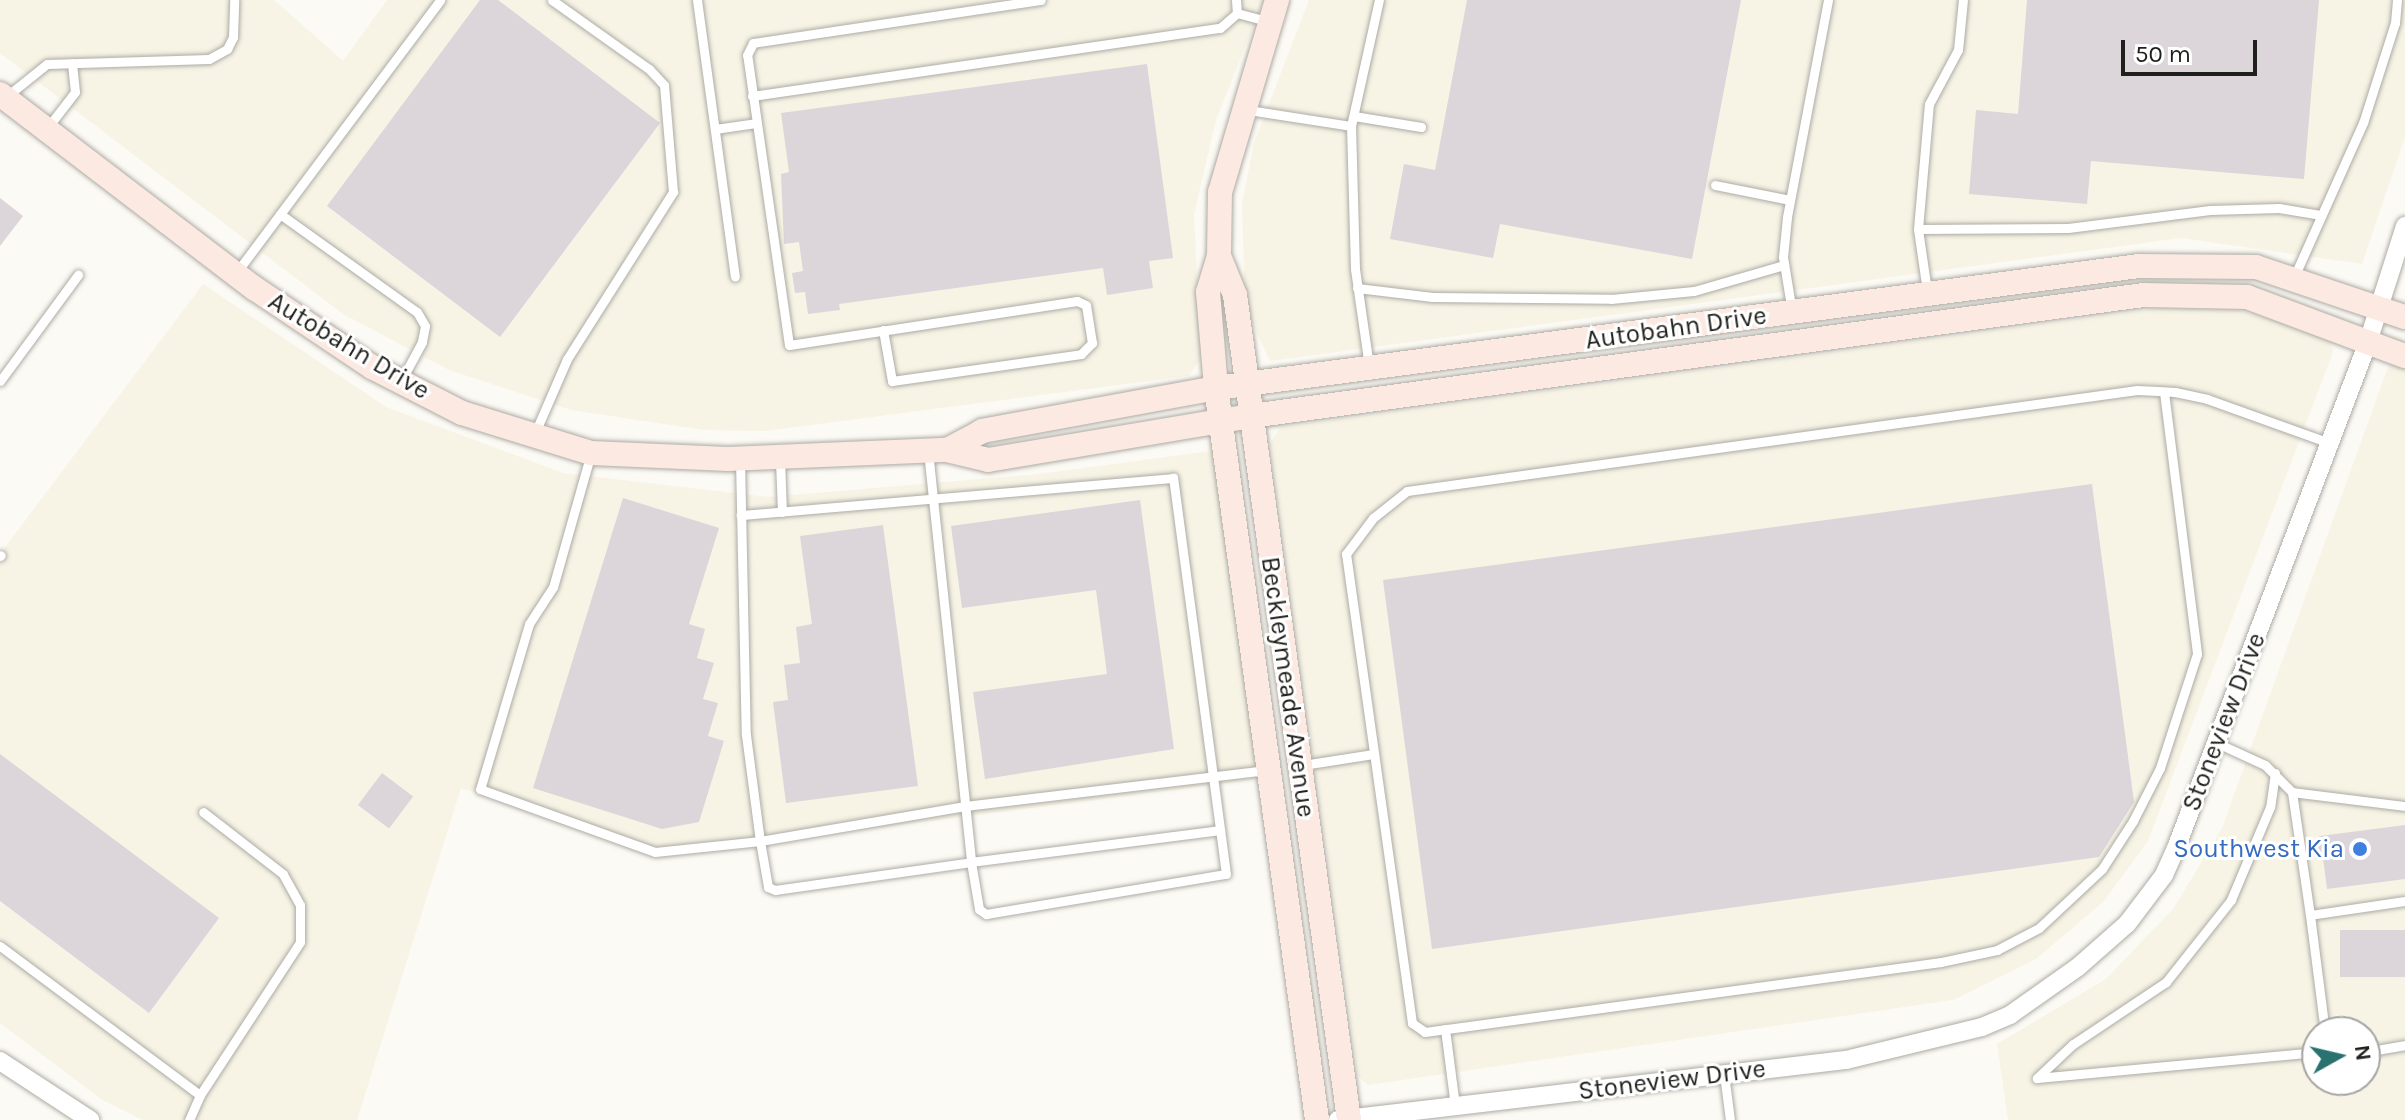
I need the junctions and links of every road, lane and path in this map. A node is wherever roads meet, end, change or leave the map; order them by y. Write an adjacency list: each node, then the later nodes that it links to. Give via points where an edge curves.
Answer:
1 (234, 0): 13 (lane, via 233,37 227,49 209,59)
2 (440, 0): 24 (lane)
3 (552, 0): 50 (lane, via 664,85 673,192 567,359)
4 (697, 0): 21 (lane)
5 (1041, 0): 15 (lane, via 753,43 747,55)
6 (1236, 0): 12 (lane)
7 (1379, 0): 17 (lane)
8 (1828, 0): 23 (lane)
9 (1963, 0): 27 (lane, via 1958,50 1929,104)
10 (2397, 0): 25 (lane, via 2395,23 2363,123)
11 (1274, 11): 12 (lane); 16 (street, Beckleymeade Avenue)
12 (1237, 13): 15 (lane, via 1220,28)
13 (72, 63): 14 (lane, via 47,64); 19 (lane, via 75,92)
14 (2, 96): 19 (street, Autobahn Drive)
15 (752, 96): 18 (lane)
16 (1244, 109): 17 (lane); 28 (street, Beckleymeade Avenue, via 1220,192)
17 (1352, 121): 20 (lane); 34 (lane)
18 (756, 123): 21 (lane); 39 (lane, via 785,339 789,345)
19 (47, 127): 30 (street, Autobahn Drive)
20 (1421, 127)
21 (715, 129): 32 (lane)
22 (1715, 185): 23 (lane)
23 (1790, 200): 29 (lane)
24 (280, 214): 30 (lane); 44 (lane, via 417,312 425,326 422,342)
25 (2321, 215): 27 (lane, via 2279,208 2210,210 2068,228); 33 (lane)
26 (2405, 226): 36 (street, Stoneview Drive)
27 (1918, 229): 35 (lane)
28 (1219, 256): 45 (street, Beckleymeade Avenue, via 1235,295); 46 (street, Beckleymeade Avenue, via 1208,292)
29 (1784, 265): 34 (lane, via 1694,291 1611,299 1432,297); 37 (lane)
30 (236, 274): 44 (street, Autobahn Drive)
31 (78, 275): 43 (lane)
32 (735, 276)
33 (2293, 279): 35 (street, Autobahn Drive, via 2256,267 2139,266); 36 (street, Autobahn Drive)
34 (1357, 288): 42 (lane)
35 (1927, 294): 37 (street, Autobahn Drive)
36 (2377, 307): 38 (street, Autobahn Drive); 40 (street, Stoneview Drive)
37 (1792, 312): 42 (street, Autobahn Drive)
38 (2405, 317)
39 (883, 330): 39 (lane, via 1077,301 1086,305 1092,343 1081,354 892,381)
40 (2368, 342): 41 (street, Autobahn Drive); 48 (street, Autobahn Drive, via 2247,297 2144,295); 51 (street, Stoneview Drive)
41 (2405, 356)
42 (1369, 369): 45 (street, Autobahn Drive)
43 (0, 381)
44 (401, 382): 50 (street, Autobahn Drive, via 462,413)
45 (1246, 385): 46 (street, Autobahn Drive); 48 (street, Beckleymeade Avenue)
46 (1216, 388): 49 (street, Beckleymeade Avenue); 52 (street, Autobahn Drive, via 982,431)
47 (2164, 392): 51 (lane, via 2207,399); 60 (lane, via 2137,390 1407,491 1373,518 1346,554); 76 (lane, via 2197,654 2144,802 2082,892 2024,937 1982,955)
48 (1251, 416): 49 (street, Autobahn Drive); 61 (street, Beckleymeade Avenue)
49 (1221, 422): 52 (street, Autobahn Drive, via 988,460); 62 (street, Beckleymeade Avenue)
50 (534, 435): 53 (street, Autobahn Drive)
51 (2330, 443): 59 (street, Stoneview Drive)
52 (937, 451): 54 (street, Autobahn Drive); 56 (lane)
53 (591, 453): 55 (street, Autobahn Drive); 70 (lane, via 553,587 529,624 480,789 655,852)
54 (780, 457): 55 (street, Autobahn Drive); 57 (lane)
55 (740, 459): 58 (lane)
56 (930, 501): 57 (lane); 64 (lane, via 1173,478); 66 (lane)
57 (782, 512): 58 (lane)
58 (741, 515): 70 (lane, via 746,735)
59 (2217, 743): 63 (lane); 81 (street, Stoneview Drive, via 2164,875 2127,924 2048,990 1982,1027 1918,1044 1846,1060)
60 (1373, 754): 61 (lane); 76 (lane, via 1408,1015 1425,1032)
61 (1299, 765): 62 (street); 84 (street, Beckleymeade Avenue)
62 (1269, 770): 64 (lane); 87 (street, Beckleymeade Avenue)
63 (2275, 773): 65 (lane); 79 (lane, via 2270,807 2222,912 2166,982 2073,1044 2037,1078)
64 (1213, 777): 66 (lane); 69 (lane)
65 (2292, 792): 67 (lane); 73 (lane)
66 (965, 806): 70 (lane); 71 (lane)
67 (2405, 806)
68 (203, 812): 82 (lane, via 283,874 300,905 300,942)
69 (1220, 830): 71 (lane); 71 (lane, via 1226,874 1220,879 986,914 979,909)
70 (760, 841): 71 (lane, via 768,887 775,890)
71 (971, 862)
72 (2405, 901): 73 (lane)
73 (2310, 915): 75 (lane)
74 (0, 946): 82 (lane)
75 (2323, 1016)
76 (1445, 1029): 83 (lane)
77 (2405, 1045): 78 (lane)
78 (2381, 1049)
79 (2301, 1053)
80 (0, 1061): 85 (street)
81 (1724, 1074): 83 (street, Stoneview Drive); 88 (lane)
82 (200, 1095): 86 (lane)
83 (1455, 1106): 84 (street, Stoneview Drive)
84 (1345, 1119)
85 (90, 1120)
86 (189, 1120)
87 (1317, 1120)
88 (1730, 1120)

